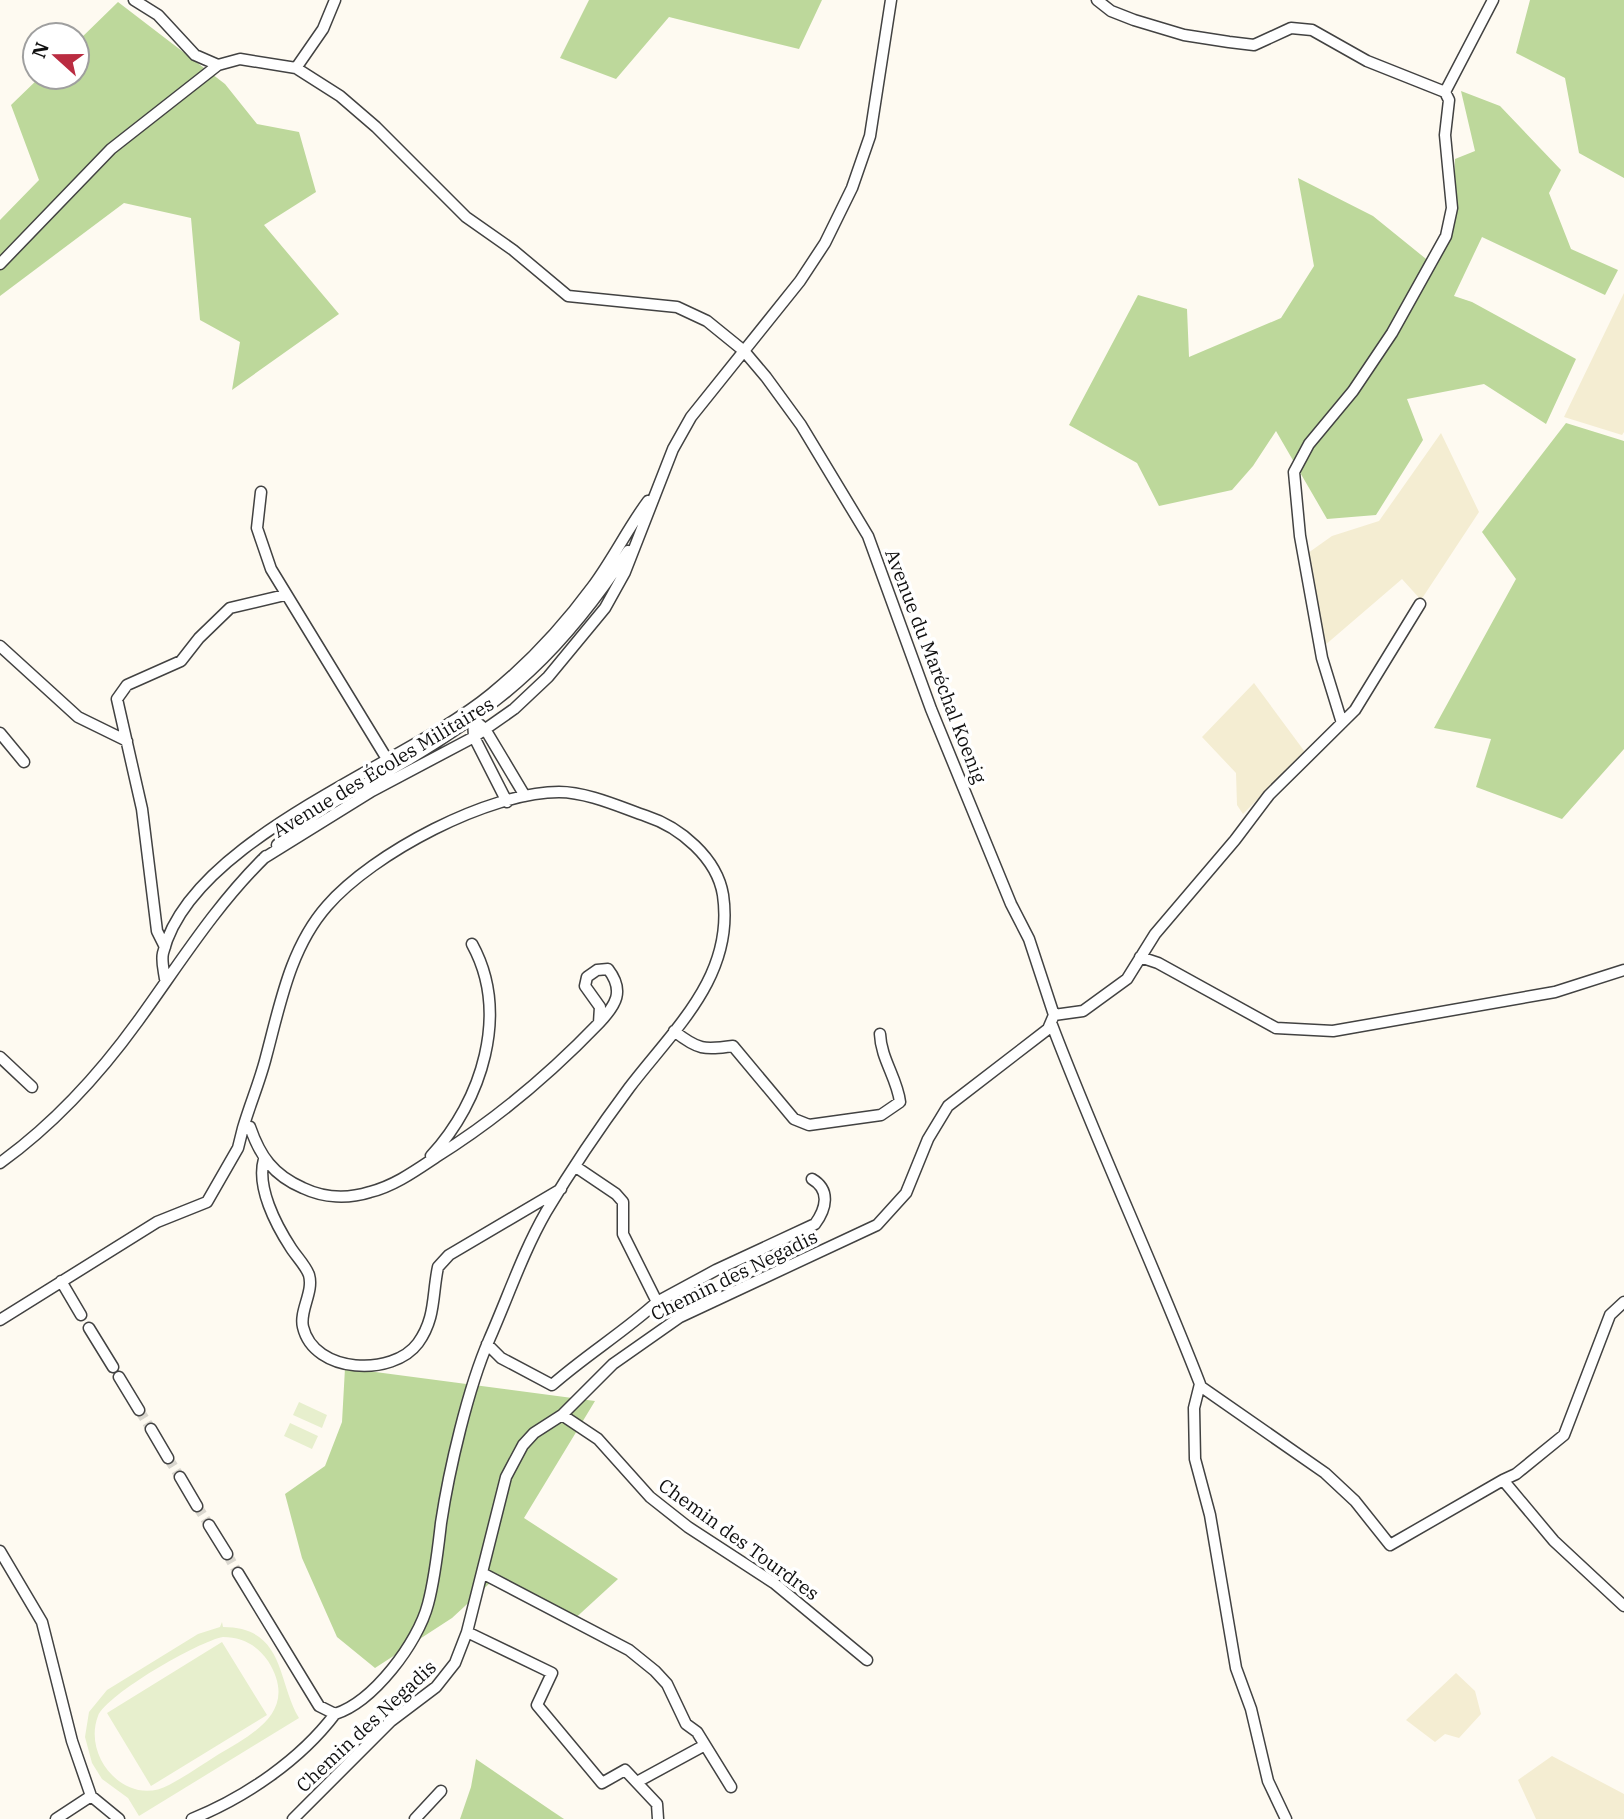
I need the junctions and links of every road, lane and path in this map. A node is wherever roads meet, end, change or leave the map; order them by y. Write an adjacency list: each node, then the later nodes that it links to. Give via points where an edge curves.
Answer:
1 (134, 0): 6 (street, via 158,15 195,55)
2 (335, 0): 7 (street, via 323,29)
3 (891, 0): 10 (street, Avenue des Écoles Militaires, via 870,136 852,188 800,281)
4 (1097, 0): 8 (street, via 1134,20 1228,42 1254,45 1291,28 1312,30 1367,61)
5 (1493, 0): 8 (street)
6 (218, 65): 7 (street, via 240,60); 9 (street, via 111,149)
7 (296, 68): 10 (street, Avenue du Maréchal Koenig, via 340,96 466,216 568,296 677,307 707,321)
8 (1445, 92): 18 (street, via 1452,208 1446,236 1392,333 1309,444 1294,472 1300,536 1322,658)
9 (0, 264)
10 (744, 351): 11 (street, Avenue des Écoles Militaires, via 691,417); 33 (street, Avenue du Maréchal Koenig, via 801,425 868,536 931,709 1034,950)
11 (658, 487): 13 (street, Avenue des Écoles Militaires); 23 (street, via 594,584 533,653 490,695)
12 (261, 492): 14 (street, via 257,528)
13 (638, 535): 17 (street, Avenue des Écoles Militaires, via 564,638 533,671); 19 (street, Avenue des Écoles Militaires, via 625,572 579,642 548,677)
14 (285, 595): 22 (street, via 230,608 181,661 127,685 117,699); 23 (street)
15 (1420, 604): 18 (street, via 1355,710)
16 (0, 646): 22 (street, via 78,717)
17 (473, 719): 19 (street); 21 (street); 27 (street, Avenue des Écoles Militaires, via 321,810)
18 (1342, 723): 30 (street, via 1269,795)
19 (485, 729): 21 (street, Avenue des Écoles Militaires); 25 (street)
20 (0, 733): 24 (street)
21 (474, 737): 26 (street); 27 (street, Avenue des Écoles Militaires, via 372,791)
22 (127, 741): 29 (street, via 142,809 157,931)
23 (387, 759): 29 (street, via 301,810 207,880 175,923)
24 (24, 762)
25 (525, 796): 26 (street); 35 (street, via 563,792 664,822 692,842 711,867 722,889 723,945 713,974)
26 (506, 802): 39 (street, via 398,848 329,903 310,927 282,991 266,1060)
27 (264, 858): 32 (street, Avenue des Écoles Militaires, via 215,909)
28 (472, 944): 42 (street, via 489,986 487,1049 469,1100)
29 (165, 947): 32 (street)
30 (1140, 957): 31 (street, via 1276,1028 1333,1031 1555,992); 33 (street, via 1127,979 1093,1004)
31 (1624, 970)
32 (165, 979): 41 (street, Avenue des Écoles Militaires, via 138,1021 76,1097 32,1140)
33 (1053, 1020): 55 (street, Avenue du Maréchal Koenig, via 1090,1126 1139,1232); 57 (street, Chemin des Negadis, via 948,1106 928,1139 906,1193 877,1225 680,1317 612,1364)
34 (599, 1023): 34 (street, via 619,993 608,970 587,976 585,986 600,1007); 42 (street, via 508,1108)
35 (674, 1031): 36 (street, via 706,1050 733,1046 793,1119 809,1125 881,1115 900,1102 880,1049); 43 (street)
36 (880, 1034)
37 (0, 1057): 38 (street)
38 (32, 1087)
39 (243, 1128): 40 (street, via 250,1126); 46 (street, via 238,1148 206,1202 157,1222)
40 (264, 1159): 42 (street, via 291,1183 328,1196 372,1192); 45 (street, via 261,1175 275,1216 309,1275 302,1326 327,1356 342,1364 363,1366 405,1357 426,1330 436,1299 438,1267 449,1255)
41 (0, 1163)
42 (421, 1167)
43 (576, 1167): 45 (street); 47 (street, via 623,1202 623,1234)
44 (812, 1179): 47 (street, via 819,1182 826,1197 815,1224)
45 (561, 1189): 52 (street, via 535,1234)
46 (61, 1281): 49 (street); 50 (street)
47 (657, 1302): 52 (street, via 552,1385)
48 (1624, 1302): 61 (street, via 1610,1315 1564,1435)
49 (81, 1315)
50 (3, 1316)
51 (89, 1328): 53 (street)
52 (487, 1345): 71 (street, via 455,1461 428,1605 404,1654 350,1709)
53 (113, 1367)
54 (119, 1377): 56 (street)
55 (1200, 1386): 61 (street, via 1325,1473 1355,1501 1390,1545); 83 (street, via 1194,1408 1195,1460 1210,1515 1236,1668 1268,1781)
56 (139, 1410)
57 (562, 1415): 67 (street, Chemin des Negadis, via 534,1433 513,1461); 70 (street, Chemin des Tourdres, via 598,1439 650,1497 774,1583)
58 (151, 1429): 59 (street)
59 (168, 1458)
60 (180, 1477): 62 (street)
61 (1503, 1480): 68 (street, via 1555,1541)
62 (197, 1506)
63 (209, 1525): 65 (street)
64 (0, 1551): 76 (street, via 42,1622)
65 (227, 1554)
66 (238, 1573): 71 (street, via 319,1706)
67 (482, 1573): 69 (street, Chemin des Negadis); 72 (street, via 629,1650 667,1684 685,1724 697,1731)
68 (1624, 1606)
69 (467, 1632): 73 (street, via 552,1673 537,1705 602,1783 625,1770); 80 (street, Chemin des Negadis, via 455,1663 436,1687 391,1721)
70 (867, 1660)
71 (335, 1714): 79 (street, via 294,1758)
72 (705, 1745): 73 (street); 74 (street)
73 (637, 1782): 82 (street, via 657,1804)
74 (731, 1787)
75 (441, 1791): 81 (street)
76 (91, 1796): 77 (street); 78 (street)
77 (56, 1819)
78 (119, 1819)
79 (192, 1819)
80 (293, 1819)
81 (415, 1819)
82 (658, 1819)
83 (1286, 1819)

